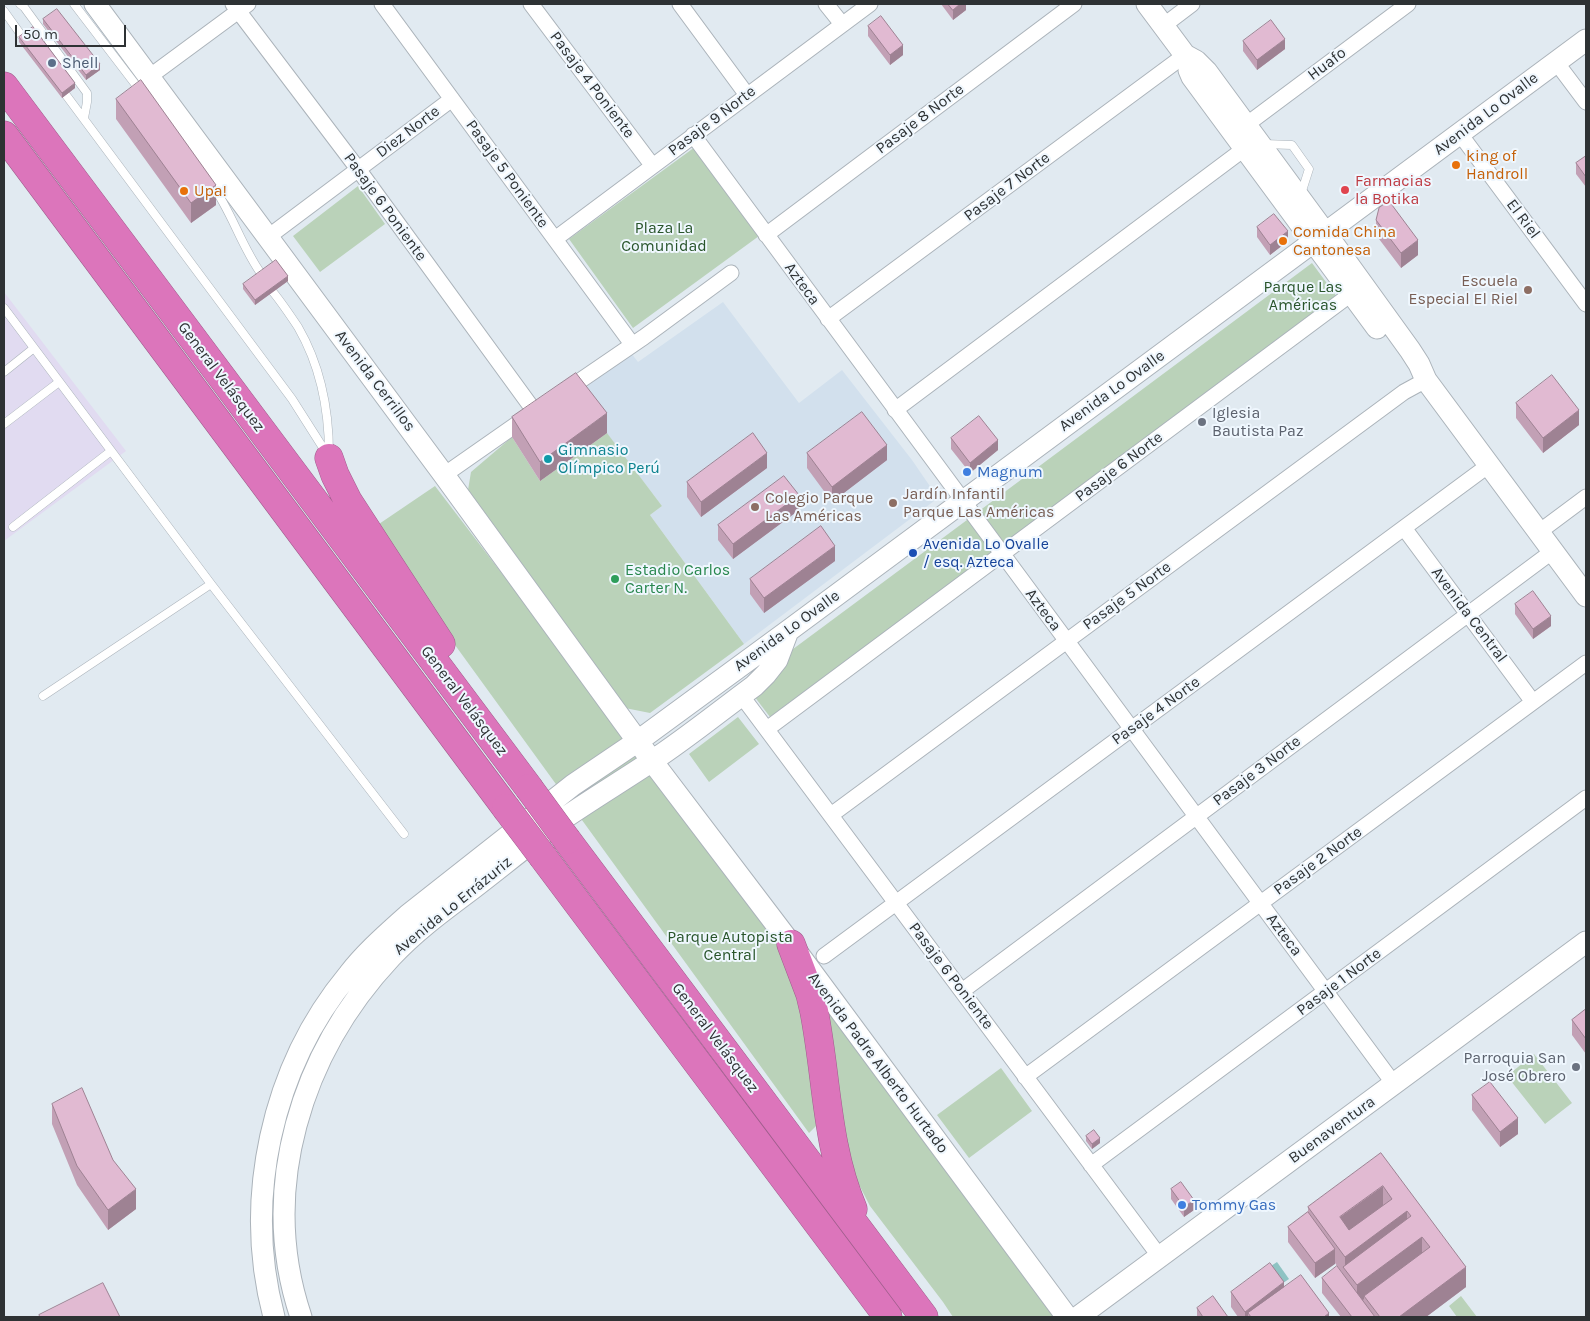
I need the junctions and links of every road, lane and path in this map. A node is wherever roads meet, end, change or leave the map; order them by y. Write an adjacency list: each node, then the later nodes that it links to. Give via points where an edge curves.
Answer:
1 (20, 4): 28 (lane, via 85,89 88,97)
2 (74, 4): 25 (lane)
3 (94, 4): 21 (main road, Avenida Cerrillos)
4 (382, 4): 26 (street, Pasaje 5 Poniente)
5 (531, 4): 34 (street, Pasaje 4 Poniente)
6 (680, 4): 24 (street)
7 (826, 4): 15 (street)
8 (870, 4): 15 (street, Pasaje 9 Norte)
9 (1074, 4): 37 (street, Pasaje 8 Norte)
10 (1192, 4): 16 (street)
11 (1408, 4): 29 (street, Huafo)
12 (1150, 5): 16 (main road)
13 (240, 6): 21 (street); 35 (street, Pasaje 6 Poniente)
14 (4, 11): 17 (lane)
15 (842, 24): 24 (street, Pasaje 9 Norte)
16 (1163, 26): 19 (main road)
17 (24, 39)
18 (1586, 40): 20 (main road, Avenida Lo Ovalle)
19 (1185, 55): 29 (main road, via 1207,72); 33 (main road, via 1192,77); 47 (street, Pasaje 7 Norte)
20 (1556, 62): 27 (street); 30 (main road, Avenida Lo Ovalle)
21 (149, 77): 38 (main road, Avenida Cerrillos)
22 (4, 86): 78 (highway, General Velásquez)
23 (66, 95): 28 (lane)
24 (747, 95): 32 (street, Pasaje 9 Norte)
25 (146, 98)
26 (452, 99): 35 (street, Diez Norte); 40 (street, Pasaje 5 Poniente)
27 (1586, 102)
28 (84, 118): 57 (lane, via 286,391)
29 (1246, 125): 33 (main road)
30 (1460, 134): 39 (main road, Avenida Lo Ovalle); 45 (street, El Riel)
31 (4, 135): 99 (highway, General Velásquez, bridge)
32 (693, 136): 34 (street, Pasaje 9 Norte); 37 (street, Azteca)
33 (1252, 146): 39 (main road); 39 (main road, via 1300,198); 54 (street)
34 (652, 166): 40 (street, Pasaje 9 Norte)
35 (358, 169): 38 (street, Diez Norte); 53 (street, Pasaje 6 Poniente)
36 (207, 177): 42 (lane, via 229,210 248,254)
37 (766, 235): 47 (street, Azteca)
38 (268, 237): 59 (main road, Avenida Cerrillos)
39 (1320, 238): 44 (main road); 51 (main road, via 1415,357); 61 (main road, Avenida Lo Ovalle)
40 (555, 239): 48 (street, Pasaje 5 Poniente)
41 (731, 273): 48 (street)
42 (262, 275)
43 (274, 292): 57 (lane, via 298,328 315,365 326,412)
44 (1351, 294): 51 (main road, via 1402,362); 66 (street, Pasaje 6 Norte)
45 (1586, 304)
46 (4, 308): 49 (lane)
47 (828, 320): 54 (street, Azteca)
48 (632, 344): 53 (street)
49 (34, 348): 50 (lane); 52 (lane)
50 (4, 372)
51 (1426, 380): 58 (main road); 71 (street, Pasaje 5 Norte, via 1404,392)
52 (59, 382): 55 (lane); 56 (lane)
53 (543, 406): 59 (street)
54 (895, 410): 61 (street, Azteca)
55 (4, 424)
56 (112, 451): 62 (lane); 67 (lane)
57 (330, 458): 78 (highway, via 348,501 434,631)
58 (1489, 465): 63 (street, Pasaje 4 Norte); 64 (main road)
59 (444, 475): 79 (main road, Avenida Cerrillos)
60 (1586, 497): 64 (street)
61 (963, 502): 66 (street, Azteca); 70 (main road, Avenida Lo Ovalle)
62 (12, 527)
63 (1404, 528): 69 (street, Avenida Central); 77 (street, Pasaje 4 Norte)
64 (1539, 532): 65 (main road)
65 (1553, 551): 68 (main road); 69 (street, Pasaje 3 Norte)
66 (1002, 554): 71 (street, Azteca); 76 (street, Pasaje 6 Norte)
67 (211, 584): 74 (lane); 84 (lane)
68 (1586, 596)
69 (1468, 614): 75 (street, Avenida Central); 83 (street, Pasaje 3 Norte)
70 (788, 631): 73 (main road, Avenida Lo Errázuriz, via 777,660 754,686); 79 (main road, Avenida Lo Ovalle)
71 (1066, 641): 77 (street, Azteca); 82 (street, Pasaje 5 Norte)
72 (1586, 663): 75 (street, Pasaje 2 Norte)
73 (741, 695): 76 (street, Pasaje 6 Poniente); 80 (main road, Avenida Lo Errázuriz)
74 (43, 696)
75 (1533, 702): 86 (street, Pasaje 2 Norte)
76 (767, 729): 82 (street, Pasaje 6 Poniente)
77 (1131, 729): 83 (street, Azteca); 85 (street, Pasaje 4 Norte)
78 (493, 740): 95 (highway, General Velásquez, bridge)
79 (638, 741): 80 (main road, Avenida Cerrillos); 97 (main road, Avenida Lo Errázuriz, via 573,785 386,934 348,975 315,1024 302,1047 276,1114 266,1163 262,1247)
80 (652, 761): 88 (main road, Avenida Padre Alberto Hurtado); 98 (main road, Avenida Lo Errázuriz, via 560,821 441,913 391,956 347,1010 324,1050 302,1101 289,1152 285,1229 292,1283)
81 (1586, 798): 91 (street, Pasaje 1 Norte)
82 (831, 815): 85 (street, Pasaje 6 Poniente)
83 (1196, 817): 86 (street, Azteca); 90 (street, Pasaje 3 Norte)
84 (404, 834)
85 (896, 903): 89 (street, Pasaje 4 Norte); 90 (street, Pasaje 6 Poniente)
86 (1260, 903): 91 (street, Azteca); 92 (street, Pasaje 2 Norte)
87 (1586, 942): 93 (main road, Buenaventura)
88 (791, 944): 95 (highway, via 814,1010 838,1166); 101 (main road, Avenida Padre Alberto Hurtado)
89 (824, 956)
90 (962, 991): 92 (street, Pasaje 6 Poniente)
91 (1326, 991): 93 (street, Azteca); 94 (street, Pasaje 1 Norte)
92 (1025, 1076): 94 (street, Pasaje 6 Poniente)
93 (1394, 1084): 96 (main road, Buenaventura)
94 (1091, 1165): 96 (street, Pasaje 6 Poniente)
95 (871, 1247): 100 (highway, General Velásquez)
96 (1160, 1257): 102 (main road, Buenaventura)
97 (274, 1317)
98 (301, 1317)
99 (888, 1317)
100 (924, 1317)
101 (1067, 1317)
102 (1078, 1317)

